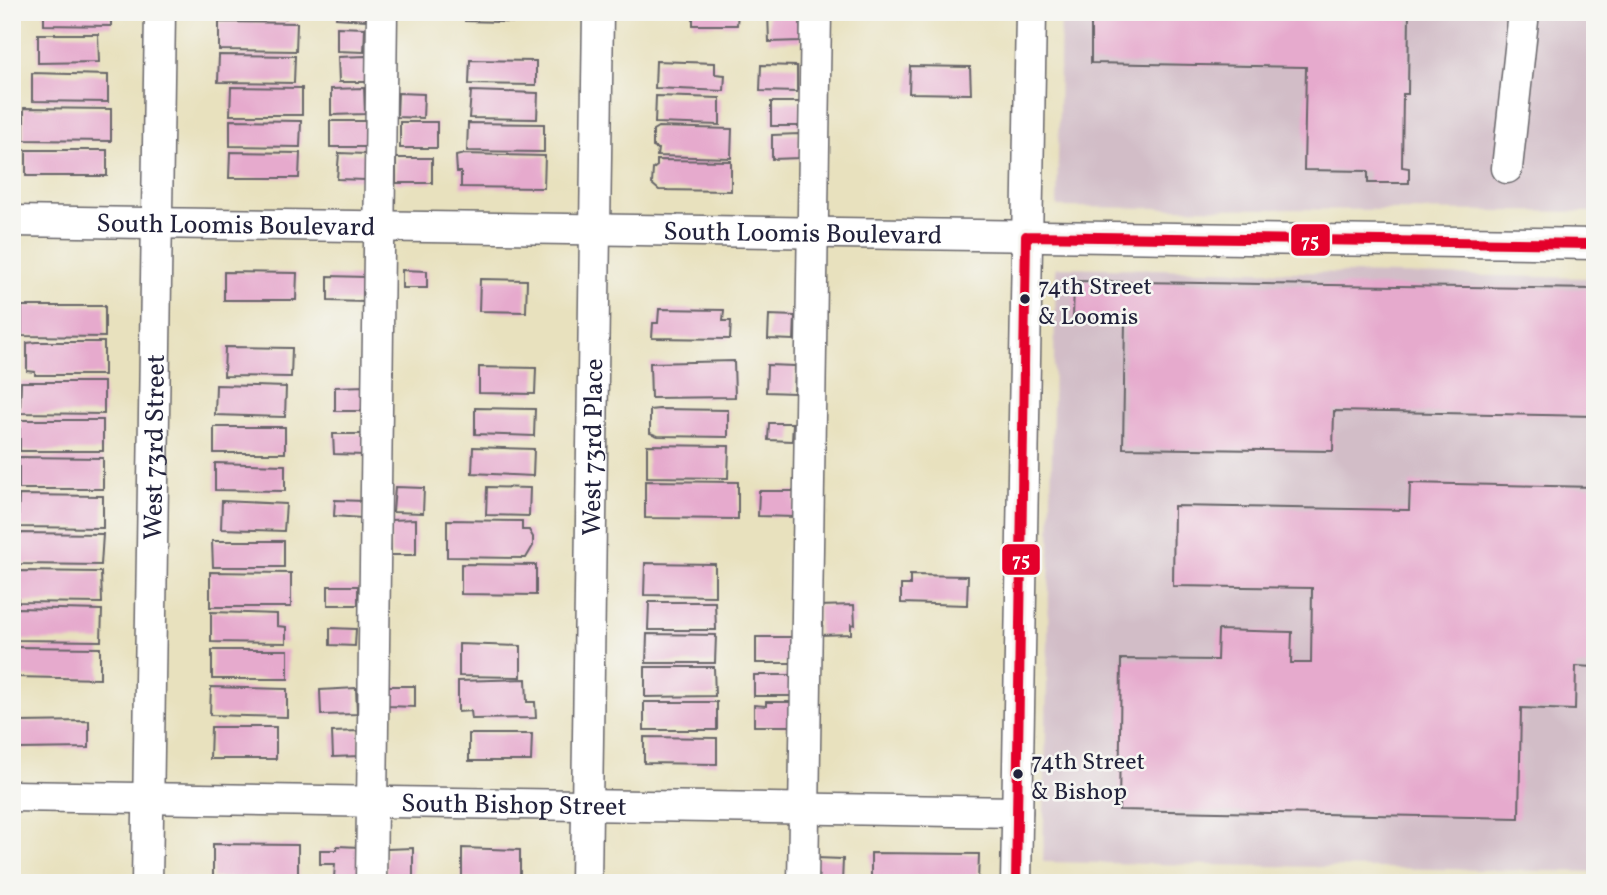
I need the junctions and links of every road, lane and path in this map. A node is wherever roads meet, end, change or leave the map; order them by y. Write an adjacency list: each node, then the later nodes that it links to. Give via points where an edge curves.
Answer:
1 (160, 12): 9 (street, West 73rd Street)
2 (382, 12): 10 (street)
3 (598, 12): 11 (street, West 73rd Place)
4 (816, 12): 12 (street)
5 (1031, 12): 13 (street)
6 (1524, 12): 7 (street)
7 (1507, 168)
8 (12, 220): 9 (street, South Loomis Boulevard)
9 (157, 223): 10 (street, South Loomis Boulevard); 16 (street, West 73rd Street)
10 (379, 226): 11 (street, South Loomis Boulevard); 17 (street)
11 (595, 229): 12 (street, South Loomis Boulevard); 18 (street, West 73rd Place)
12 (813, 233): 13 (street, South Loomis Boulevard); 19 (street)
13 (1026, 236): 14 (street, South Loomis Boulevard); 20 (street)
14 (1595, 244)
15 (12, 796): 16 (street, South Bishop Street)
16 (149, 799): 17 (street, South Bishop Street); 21 (street, West 73rd Street)
17 (372, 802): 18 (street, South Bishop Street); 22 (street)
18 (588, 805): 19 (street, South Bishop Street); 23 (street, West 73rd Place)
19 (805, 809): 20 (street, South Bishop Street); 24 (street)
20 (1017, 812): 25 (street)
21 (148, 883)
22 (371, 883)
23 (586, 883)
24 (803, 883)
25 (1016, 883)

